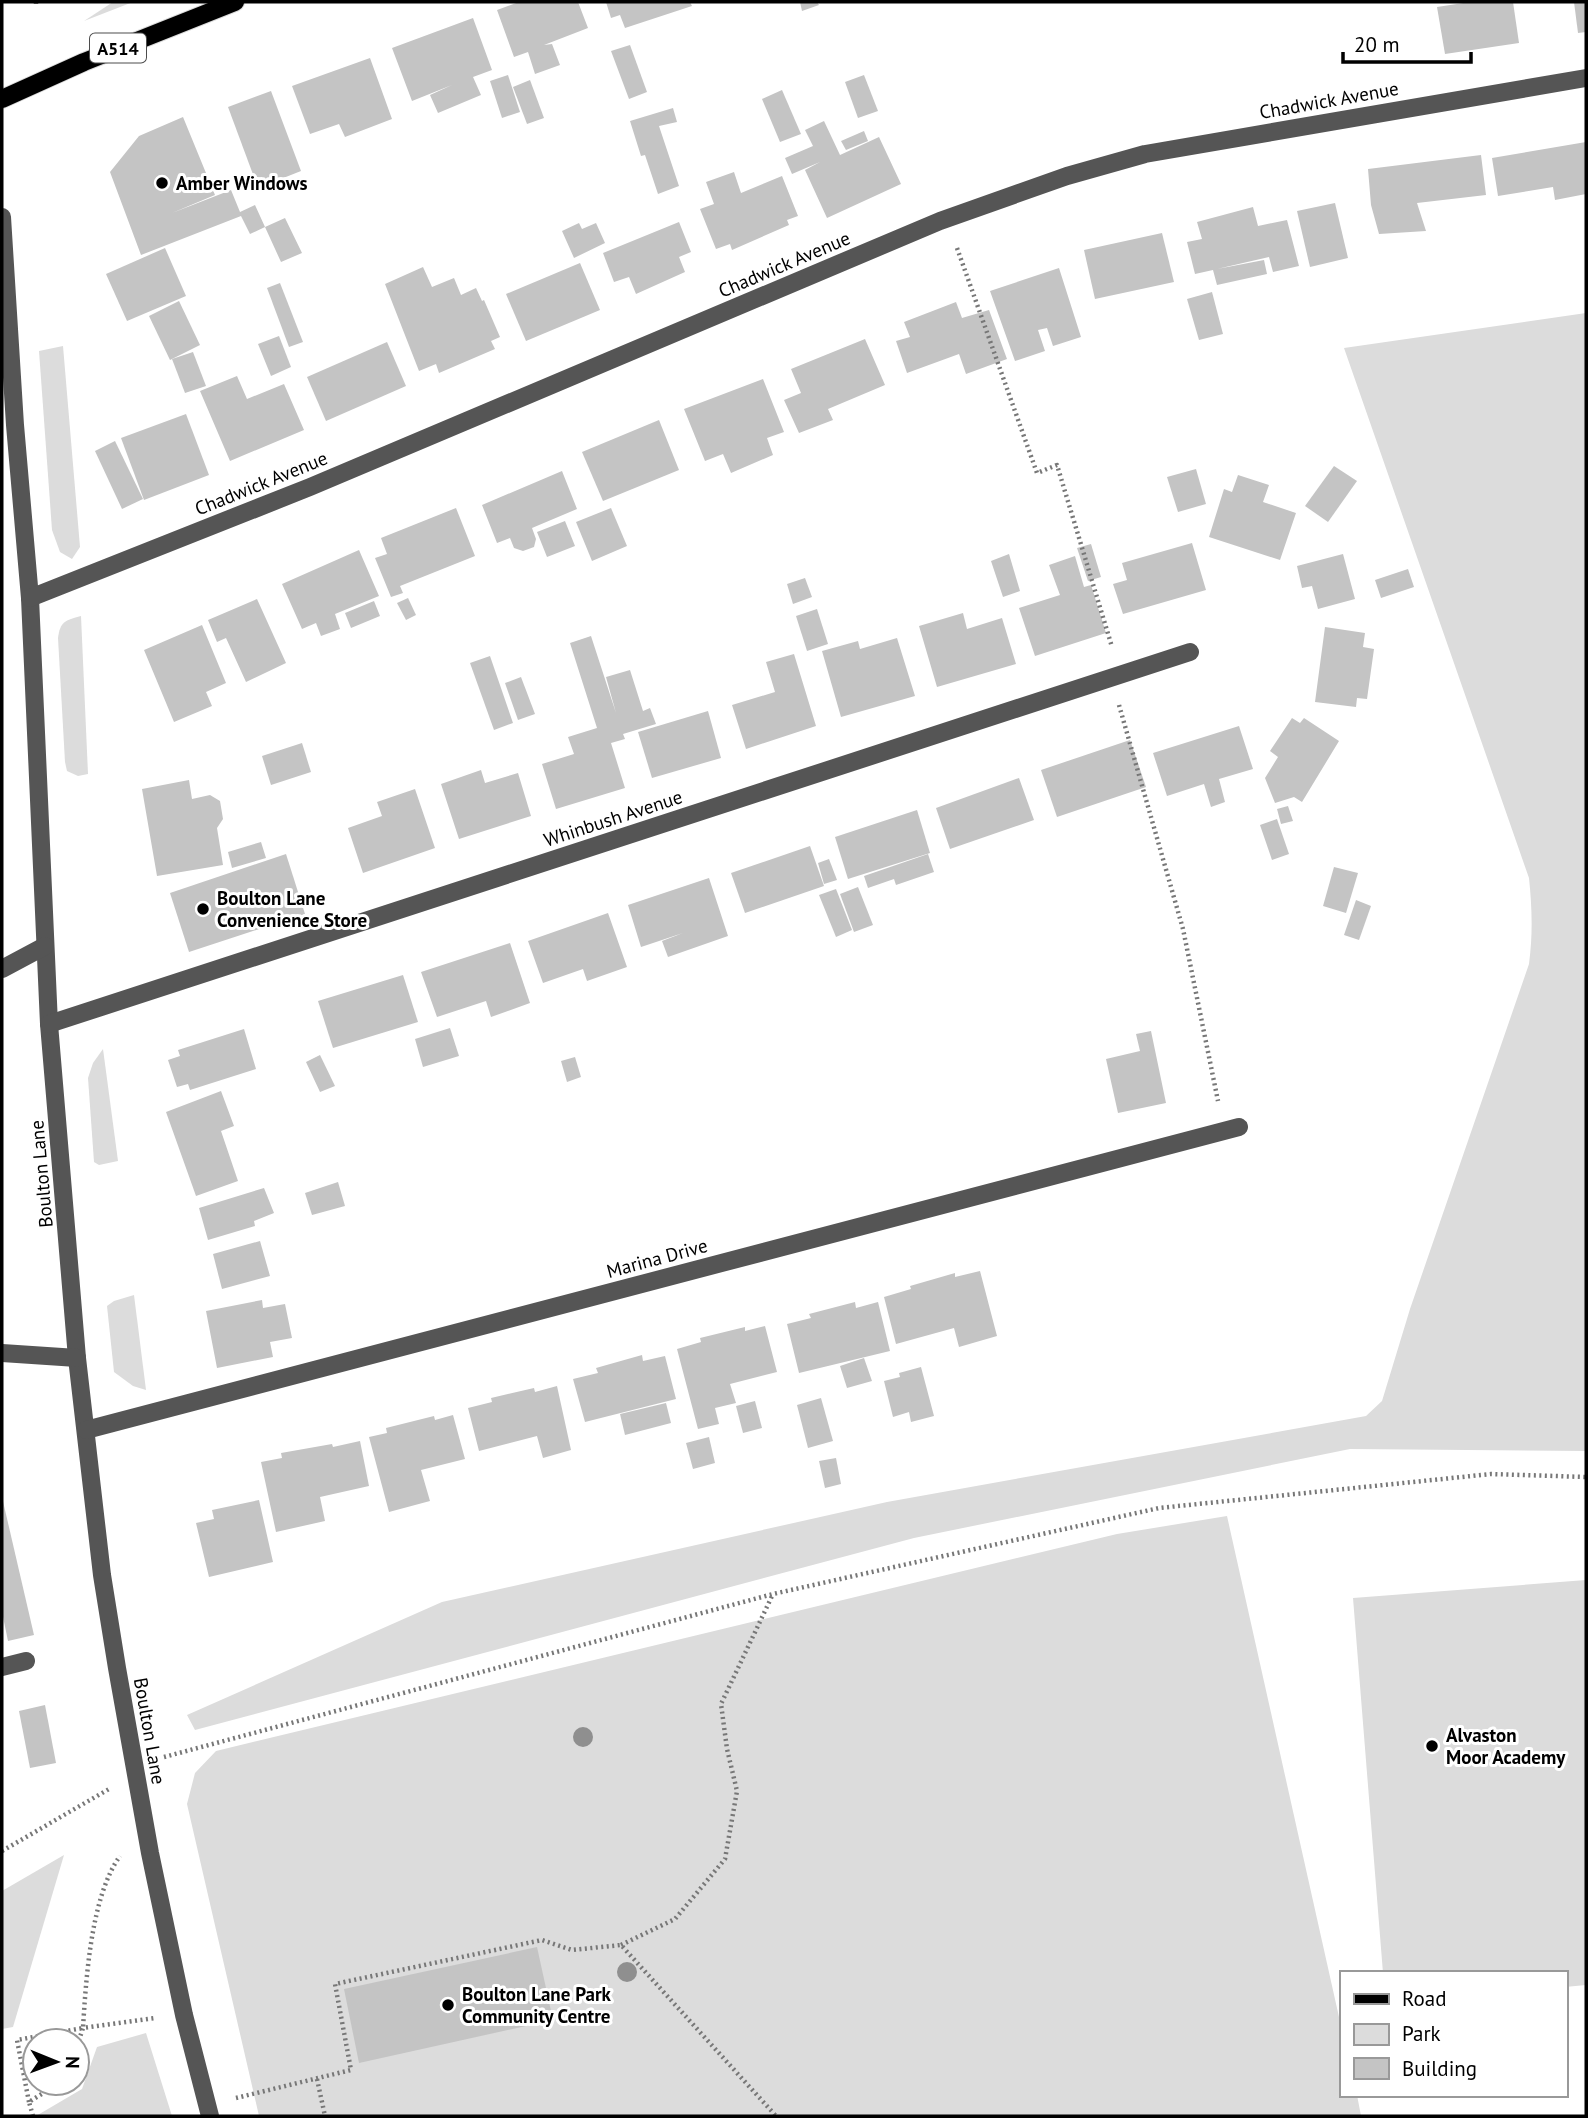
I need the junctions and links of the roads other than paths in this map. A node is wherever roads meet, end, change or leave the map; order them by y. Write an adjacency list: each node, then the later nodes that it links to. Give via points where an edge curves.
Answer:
1 (235, 2): 3 (main road, A514)
2 (1586, 78): 5 (street, Chadwick Avenue, via 1145,153 1067,176 947,219 310,487)
3 (2, 99)
4 (2, 217): 5 (street, Boulton Lane)
5 (30, 598): 7 (street, Boulton Lane)
6 (1190, 652): 9 (street, Whinbush Avenue)
7 (45, 946): 8 (street); 9 (street, Boulton Lane)
8 (2, 969)
9 (49, 1024): 12 (street, Boulton Lane)
10 (1232, 1129): 13 (street, Marina Drive)
11 (2, 1353): 12 (street)
12 (78, 1358): 13 (street, Boulton Lane)
13 (86, 1430): 16 (street, Boulton Lane, via 102,1575 147,1834)
14 (26, 1661): 15 (street)
15 (2, 1667)
16 (210, 2116)

